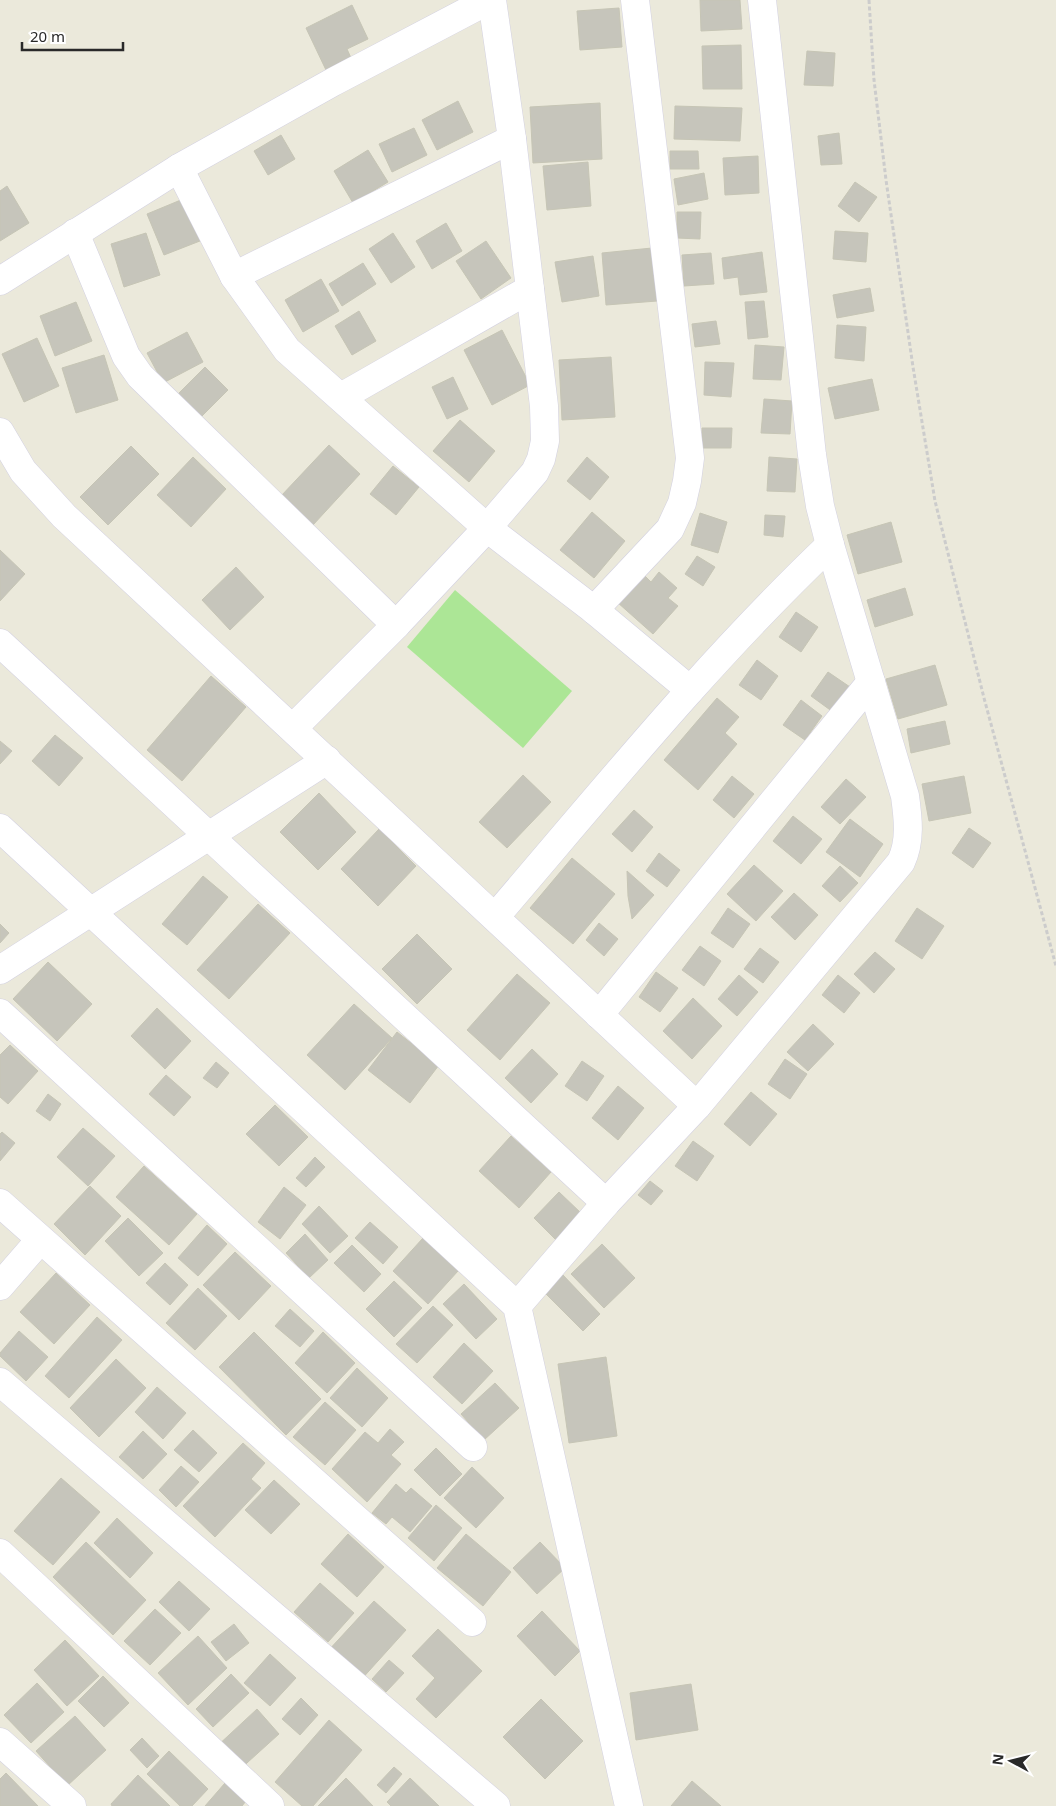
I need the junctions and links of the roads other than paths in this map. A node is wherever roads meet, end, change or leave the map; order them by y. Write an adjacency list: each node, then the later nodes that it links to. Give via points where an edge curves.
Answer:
1 (490, 0): 4 (street); 5 (street)
2 (636, 0): 14 (street, via 690,458 682,503 670,529)
3 (762, 0): 13 (street, via 812,455)
4 (512, 139): 7 (street); 9 (street)
5 (178, 168): 6 (street); 7 (street)
6 (75, 233): 8 (street); 15 (street, via 126,356 140,376)
7 (234, 276): 10 (street, via 287,350)
8 (0, 281)
9 (530, 289): 10 (street); 12 (street, via 544,406 541,460)
10 (341, 397): 12 (street)
11 (0, 432): 19 (street, via 23,471 64,516)
12 (487, 528): 14 (street); 15 (street)
13 (830, 544): 17 (street); 18 (street)
14 (594, 610): 18 (street)
15 (396, 625): 19 (street)
16 (0, 643): 22 (street)
17 (871, 682): 27 (street); 28 (street, via 905,796 906,850 901,862)
18 (690, 690): 24 (street)
19 (293, 728): 20 (street)
20 (327, 760): 22 (street); 24 (street)
21 (0, 828): 23 (street)
22 (209, 836): 23 (street); 30 (street)
23 (91, 912): 25 (street); 33 (street)
24 (495, 917): 27 (street)
25 (0, 970)
26 (0, 1013): 35 (street)
27 (599, 1014): 28 (street)
28 (697, 1106): 30 (street)
29 (0, 1203): 31 (street)
30 (606, 1203): 33 (street)
31 (40, 1240): 32 (street); 37 (street)
32 (0, 1286)
33 (517, 1306): 39 (street)
34 (0, 1382): 42 (street)
35 (474, 1447)
36 (0, 1553): 41 (street)
37 (472, 1622)
38 (0, 1742): 40 (street)
39 (626, 1804)
40 (72, 1806)
41 (270, 1806)
42 (496, 1806)

